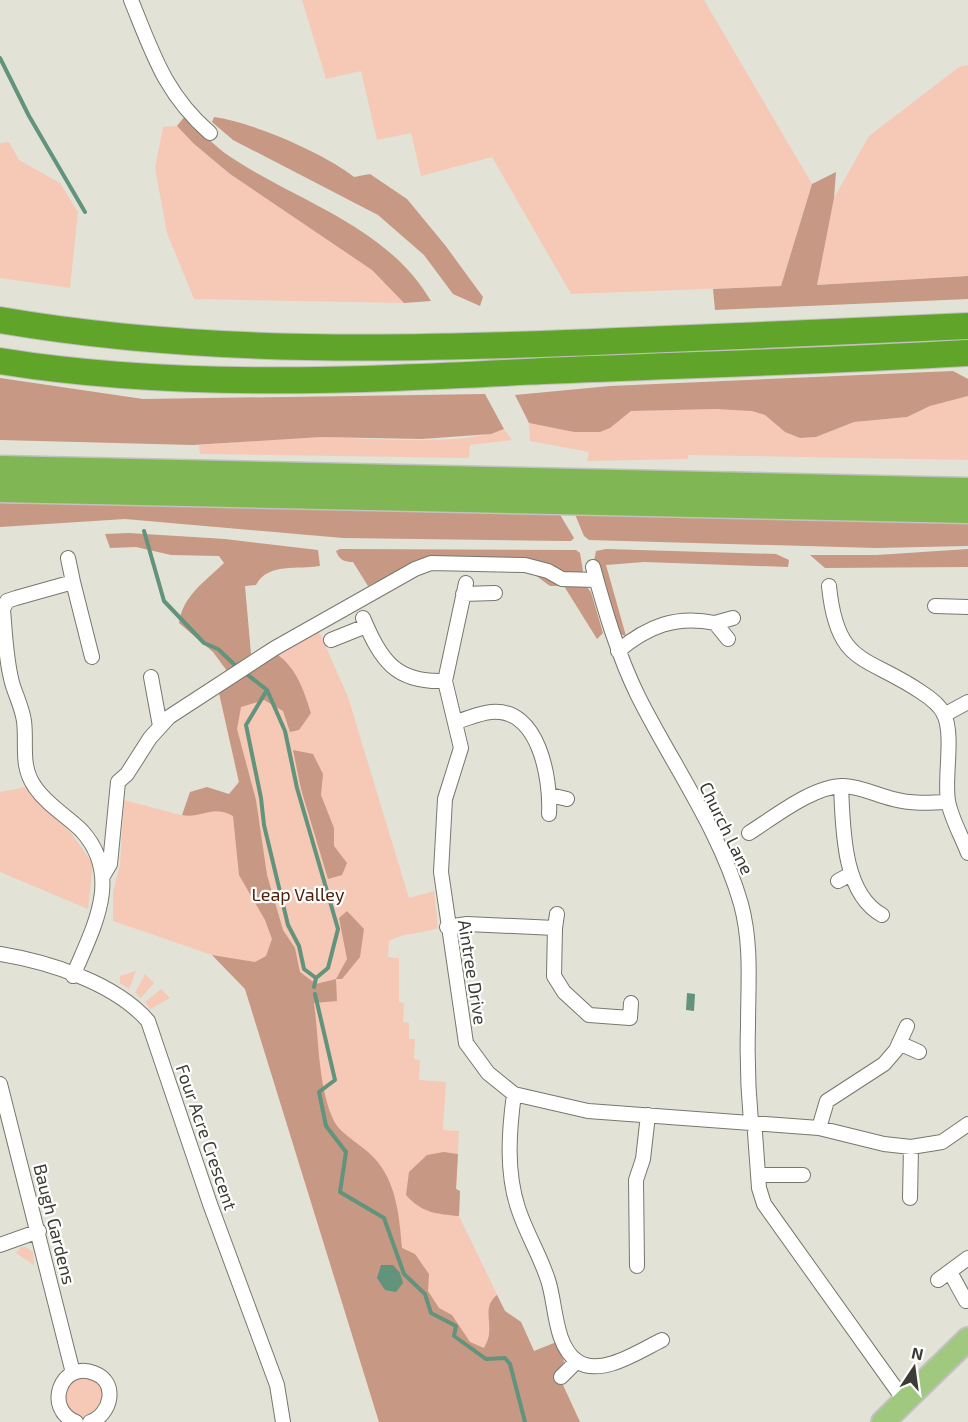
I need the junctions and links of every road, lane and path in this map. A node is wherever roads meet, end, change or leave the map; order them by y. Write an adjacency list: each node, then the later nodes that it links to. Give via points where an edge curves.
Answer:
1 (131, 0): 2 (street, via 168,86 181,106)
2 (210, 134)
3 (0, 320): 4 (highway, via 248,346 406,348)
4 (968, 326)
5 (968, 353): 6 (highway, via 417,379 257,381 140,376)
6 (0, 361)
7 (0, 468): 9 (highway)
8 (0, 490): 10 (highway)
9 (968, 490)
10 (968, 511)
11 (68, 558): 12 (street)
12 (73, 582): 22 (street); 25 (street, via 7,601 3,609)
13 (829, 586): 27 (street, via 839,633 849,649 930,698)
14 (495, 593): 24 (street, Aintree Drive, via 464,589)
15 (942, 602): 16 (street)
16 (968, 606)
17 (733, 618): 18 (street)
18 (715, 622): 19 (street); 21 (street, via 665,622 637,635)
19 (728, 639)
20 (331, 640): 24 (street, via 364,622 386,663 417,679)
21 (618, 651): 29 (street, Church Lane, via 595,574 562,579 525,566 431,563 398,576 242,669); 52 (street, Church Lane, via 719,850 741,903 750,963 747,1078)
22 (93, 657)
23 (151, 677): 29 (street)
24 (445, 681): 28 (street, Aintree Drive)
25 (6, 687): 38 (street, via 21,704 24,759 34,787 82,832 93,847)
26 (968, 702): 27 (street)
27 (944, 715): 33 (street)
28 (455, 722): 31 (street, via 492,711 507,713 525,723 537,741); 41 (street, Aintree Drive, via 461,748 445,799 442,829 441,872)
29 (160, 726): 38 (street, via 118,782 110,864)
30 (841, 786): 33 (street, via 920,804); 35 (street, via 802,800); 37 (street, via 844,843)
31 (550, 795): 32 (street); 34 (street)
32 (567, 799)
33 (948, 802): 36 (street)
34 (549, 814)
35 (749, 833)
36 (968, 853)
37 (851, 874): 39 (street); 40 (street, via 869,904)
38 (103, 876): 43 (street, via 101,910)
39 (838, 881)
40 (882, 915)
41 (447, 927): 44 (street, via 556,921 554,976 572,1000 589,1015 612,1018 630,1018); 49 (street, Aintree Drive, via 466,1043 488,1073)
42 (0, 954): 43 (street, Four Acre Crescent)
43 (73, 976): 71 (street, Four Acre Crescent, via 117,993 148,1022 277,1385)
44 (631, 1003)
45 (907, 1026): 46 (street)
46 (899, 1043): 47 (street); 53 (street, via 884,1064 827,1101)
47 (919, 1052)
48 (5, 1083): 58 (street, Baugh Gardens)
49 (514, 1094): 50 (street, Aintree Drive, via 588,1111); 65 (street, via 510,1152 514,1196 548,1280 565,1345)
50 (648, 1115): 52 (street, Aintree Drive); 61 (street, via 643,1159 636,1180)
51 (968, 1124): 54 (street, Aintree Drive, via 942,1142)
52 (753, 1127): 53 (street, Aintree Drive); 55 (street, Church Lane)
53 (819, 1128): 54 (street, Aintree Drive)
54 (910, 1147): 57 (street)
55 (758, 1175): 56 (street); 68 (street, Church Lane, via 764,1204)
56 (803, 1175)
57 (905, 1192)
58 (39, 1232): 59 (street); 66 (street, Baugh Gardens)
59 (0, 1245)
60 (968, 1258): 62 (street, via 944,1276)
61 (638, 1266)
62 (966, 1301)
63 (968, 1339): 68 (main road)
64 (662, 1340): 65 (street, via 645,1342 626,1359 607,1364)
65 (577, 1361): 67 (street)
66 (73, 1373): 69 (street, via 61,1383 58,1403 63,1413); 70 (street, via 94,1373 108,1386 106,1410)
67 (561, 1377)
68 (904, 1400): 72 (main road)
69 (76, 1422)
70 (90, 1422)
71 (283, 1422)
72 (883, 1422)

